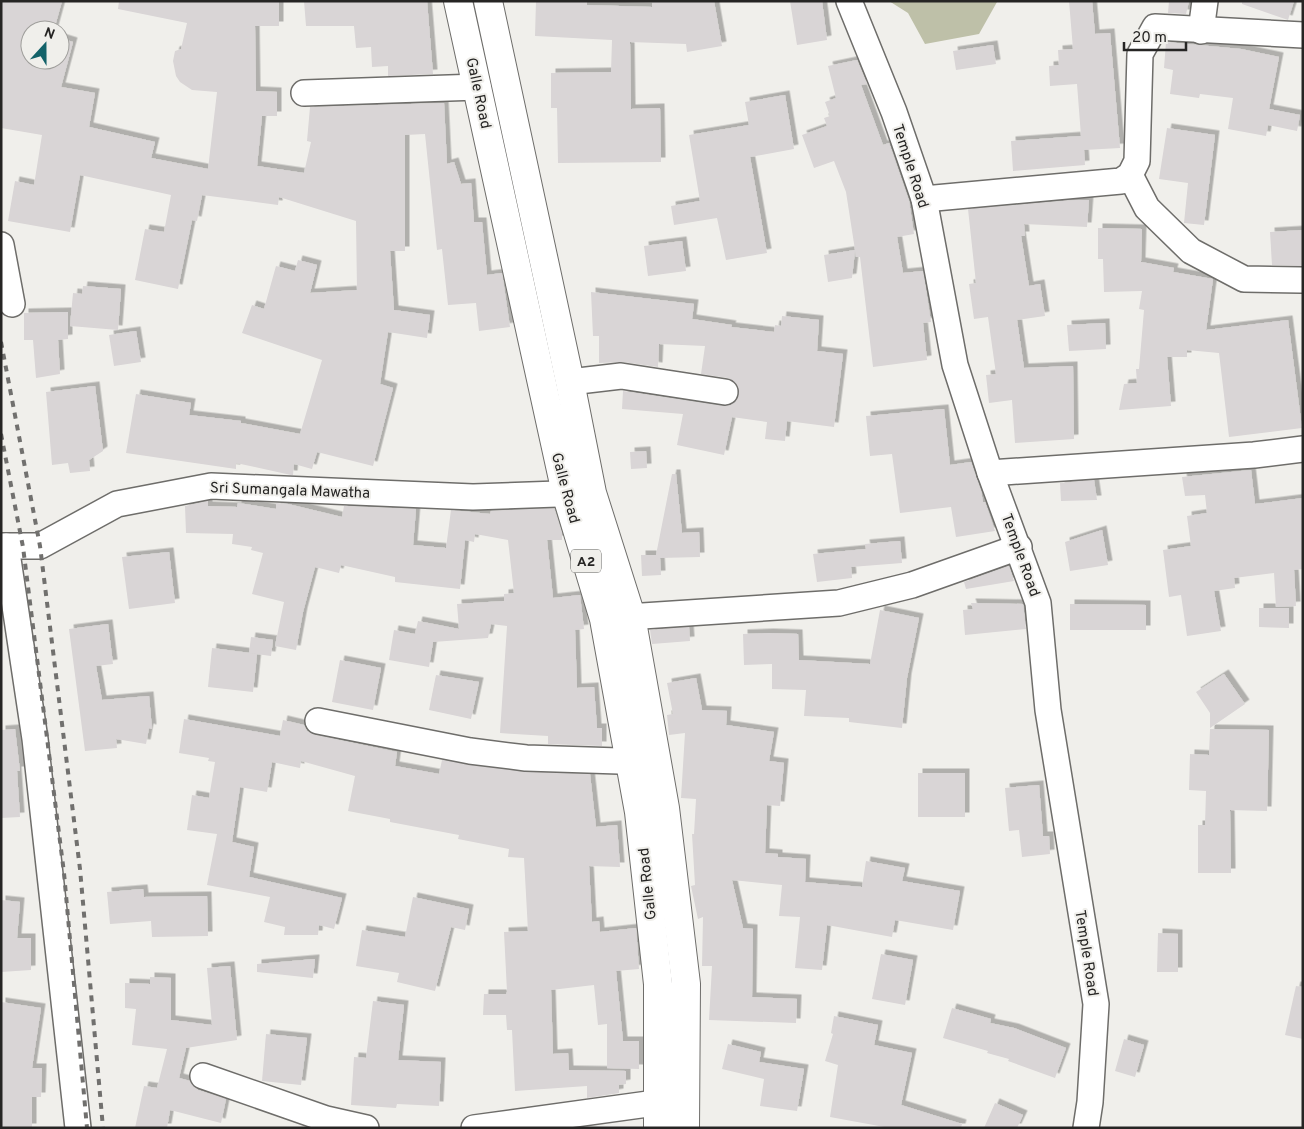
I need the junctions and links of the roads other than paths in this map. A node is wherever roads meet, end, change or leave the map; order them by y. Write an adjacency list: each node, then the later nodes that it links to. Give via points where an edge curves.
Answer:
1 (458, 1): 7 (highway, Galle Road / A2)
2 (488, 1): 14 (highway, Galle Road / A2)
3 (849, 1): 10 (street, Temple Road, via 894,112)
4 (1205, 1): 5 (street)
5 (1201, 32): 6 (street); 9 (street, via 1155,27 1140,54 1137,161)
6 (1303, 35)
7 (478, 87): 8 (street); 18 (highway, Galle Road / A2)
8 (304, 93)
9 (1130, 175): 10 (street, via 1121,181); 12 (street, via 1147,208 1191,251 1244,280)
10 (924, 199): 17 (street, Temple Road, via 956,365)
11 (1, 245): 13 (street)
12 (1301, 280)
13 (12, 304)
14 (570, 382): 15 (street, via 621,376); 18 (highway, Galle Road / A2)
15 (725, 392)
16 (1303, 449): 17 (street)
17 (990, 473): 20 (street, Temple Road)
18 (579, 493): 19 (street, Sri Sumangala Mawatha, via 473,497 211,486 116,504 40,546); 21 (highway, Galle Road / A2)
19 (3, 546): 28 (street, via 35,738)
20 (1019, 547): 21 (street, via 912,585 839,602); 32 (street, Temple Road, via 1038,603 1048,710 1096,1004)
21 (617, 617): 23 (highway, Galle Road / A2); 24 (highway, Galle Road / A2)
22 (318, 721): 23 (street, via 470,751 526,758)
23 (630, 761): 24 (street); 27 (highway, Galle Road / A2, via 639,812 658,984)
24 (656, 762): 26 (highway, Galle Road / A2, via 665,808 686,984)
25 (203, 1076): 29 (street, via 326,1120)
26 (685, 1099): 27 (street); 31 (highway, Galle Road / A2)
27 (658, 1115): 30 (street)
28 (78, 1128)
29 (366, 1128)
30 (474, 1128)
31 (685, 1128)
32 (1086, 1128)

